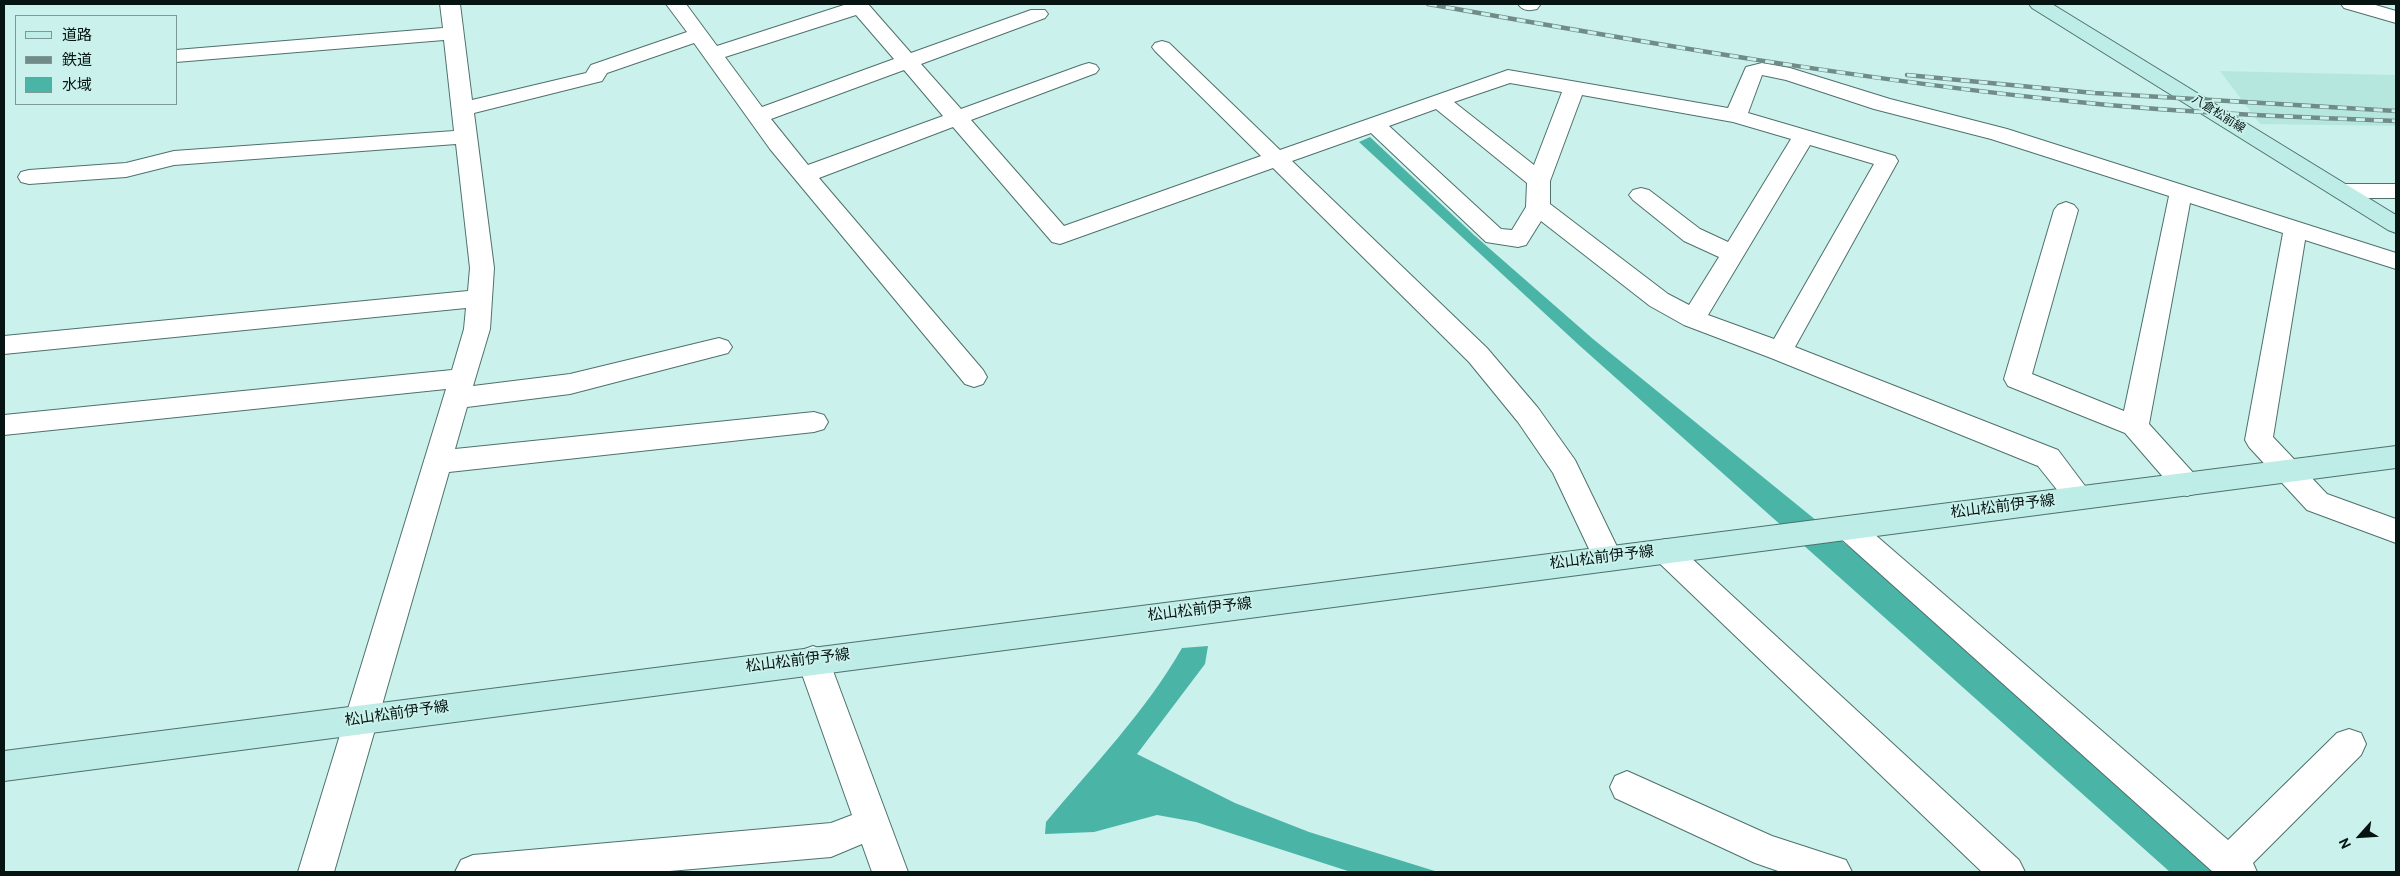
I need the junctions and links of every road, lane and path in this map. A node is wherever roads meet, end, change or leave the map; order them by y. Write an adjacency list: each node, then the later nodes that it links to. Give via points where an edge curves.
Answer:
1 (450, 4): 8 (street)
2 (679, 4): 9 (street)
3 (2039, 4): 28 (main road, 八倉松前線)
4 (2351, 4): 7 (street)
5 (858, 5): 11 (street); 13 (street)
6 (1038, 14): 13 (street)
7 (2396, 17)
8 (454, 33): 12 (street); 17 (street)
9 (700, 34): 11 (street); 17 (street, via 598,69 595,77)
10 (1162, 47): 24 (street)
11 (713, 54): 18 (street)
12 (178, 56)
13 (908, 62): 18 (street); 20 (street)
14 (1089, 69): 20 (street)
15 (1574, 87): 16 (street, via 1508,76); 19 (street); 27 (street)
16 (1438, 100): 21 (street); 27 (street)
17 (463, 109): 23 (street)
18 (758, 116): 25 (street)
19 (1736, 116): 22 (street); 30 (street, via 1753,71 1762,69 1790,74 1882,104 1999,134)
20 (957, 119): 24 (street, via 1060,236); 25 (street)
21 (1374, 124): 24 (street); 32 (street, via 1494,236 1518,239)
22 (1804, 136): 36 (street); 42 (street, via 1887,161)
23 (466, 137): 26 (street, via 174,158 126,170); 38 (street, via 482,268)
24 (1277, 158): 56 (street, via 1478,355 1522,408 1565,468)
25 (804, 175): 43 (street)
26 (29, 178)
27 (1539, 181): 32 (street)
28 (2343, 191): 29 (street); 34 (main road, 八倉松前線)
29 (2396, 191)
30 (2181, 192): 35 (street); 47 (street)
31 (1641, 195): 36 (street, via 1692,235)
32 (1538, 207): 39 (street, via 1659,300)
33 (2066, 210): 47 (street, via 2017,379)
34 (2396, 225)
35 (2295, 230): 37 (street); 50 (street, via 2259,440)
36 (1732, 253): 39 (street)
37 (2396, 261)
38 (480, 298): 40 (street); 44 (street, via 478,329)
39 (1693, 318): 42 (street)
40 (4, 345)
41 (719, 347): 44 (street, via 570,384)
42 (1780, 351): 52 (street, via 2048,458)
43 (974, 377)
44 (460, 388): 46 (street); 49 (street)
45 (814, 422): 49 (street)
46 (4, 425)
47 (2135, 426): 51 (street)
48 (2396, 457): 50 (main road, 松山松前伊予線)
49 (438, 462): 58 (street)
50 (2286, 472): 51 (main road, 松山松前伊予線); 54 (street, via 2317,502)
51 (2187, 485): 52 (main road, 松山松前伊予線)
52 (2080, 498): 53 (main road, 松山松前伊予線)
53 (1848, 528): 55 (main road, 松山松前伊予線); 63 (street)
54 (2396, 531)
55 (1665, 551): 56 (main road, 松山松前伊予線); 68 (street)
56 (1608, 559): 57 (main road, 松山松前伊予線)
57 (813, 660): 58 (main road, 松山松前伊予線); 62 (street)
58 (361, 720): 60 (main road, 松山松前伊予線); 64 (street)
59 (2349, 744): 63 (street)
60 (4, 766)
61 (1627, 787): 67 (street, via 1767,851)
62 (872, 824): 65 (street, via 831,840); 66 (street)
63 (2234, 868)
64 (316, 872)
65 (473, 872)
66 (890, 872)
67 (1834, 872)
68 (2007, 872)

